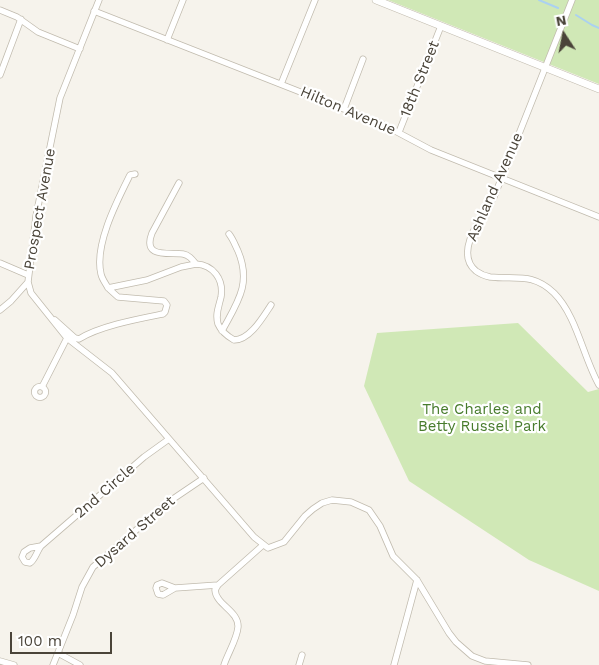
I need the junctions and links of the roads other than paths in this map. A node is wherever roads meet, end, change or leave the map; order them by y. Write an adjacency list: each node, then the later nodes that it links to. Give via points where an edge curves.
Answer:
1 (99, 0): 7 (street, Prospect Avenue)
2 (183, 0): 10 (street)
3 (315, 0): 15 (street)
4 (376, 0): 9 (street)
5 (572, 0): 13 (street, Ashland Avenue)
6 (0, 10): 8 (street)
7 (94, 12): 10 (street, Hilton Avenue); 11 (street, Prospect Avenue)
8 (21, 19): 11 (street, via 38,32); 14 (street)
9 (441, 26): 13 (street); 18 (street, 18th Street)
10 (167, 40): 15 (street, Hilton Avenue)
11 (80, 49): 26 (street, Prospect Avenue, via 60,98 36,216)
12 (363, 59): 17 (street)
13 (545, 68): 16 (street); 20 (street, Ashland Avenue)
14 (0, 75)
15 (281, 84): 17 (street, Hilton Avenue)
16 (599, 90)
17 (344, 109): 18 (street, Hilton Avenue)
18 (399, 132): 20 (street, Hilton Avenue, via 431,150)
19 (135, 174): 27 (street, via 130,175 104,238 100,274)
20 (501, 179): 22 (street, Hilton Avenue); 33 (street, Ashland Avenue, via 470,239 467,248 471,266 490,277 528,278 552,291 571,320)
21 (179, 183): 25 (street, via 149,242 160,254 185,254)
22 (599, 217)
23 (229, 234): 31 (street, via 242,259 244,282)
24 (0, 263): 26 (street)
25 (196, 264): 27 (street, via 147,280); 31 (street, via 211,268 218,276 221,295 217,318)
26 (28, 278): 29 (street); 30 (street, Prospect Avenue, via 31,293)
27 (108, 288): 30 (street, via 118,298 164,301 167,305 165,312 86,334 79,339)
28 (271, 304): 31 (street, via 262,319 240,340 234,340)
29 (0, 310)
30 (46, 312): 32 (street, Prospect Avenue)
31 (222, 331)
32 (67, 338): 34 (street); 35 (street, Prospect Avenue, via 112,373)
33 (599, 385)
34 (42, 387)
35 (169, 439): 36 (street, Prospect Avenue); 38 (street, 2nd Circle)
36 (204, 478): 37 (street, Prospect Avenue); 42 (street, Dysard Street, via 170,500 92,567)
37 (263, 545): 39 (street, via 268,548 280,545 305,516 322,504 332,500 351,502 368,510 380,526 393,556); 40 (street)
38 (42, 546)
39 (418, 580): 45 (street, via 456,642 472,656); 51 (street)
40 (218, 585): 41 (street); 49 (street, via 216,596 235,617 238,626)
41 (175, 588)
42 (58, 653): 47 (street, Dysard Street); 48 (street)
43 (302, 655): 50 (street)
44 (0, 661): 46 (street)
45 (499, 664): 52 (street)
46 (14, 665)
47 (53, 665)
48 (80, 665)
49 (224, 665)
50 (299, 665)
51 (394, 665)
52 (528, 665)

